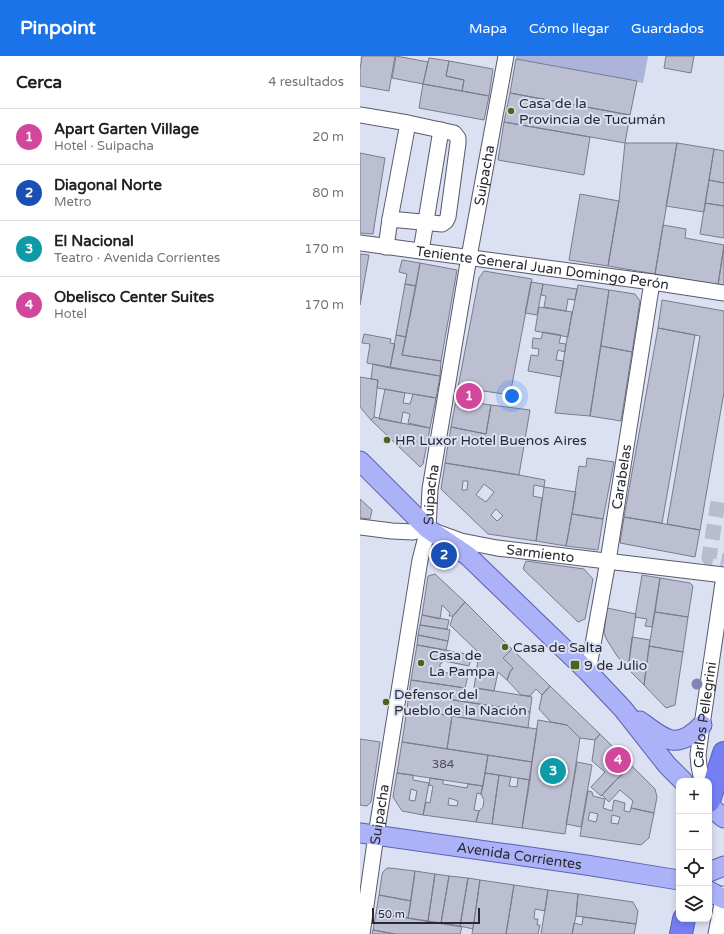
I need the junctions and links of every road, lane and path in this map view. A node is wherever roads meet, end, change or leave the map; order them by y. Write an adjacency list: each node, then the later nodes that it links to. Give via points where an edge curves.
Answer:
1 (506, 56): 10 (street, Suipacha)
2 (360, 116): 3 (street)
3 (408, 124): 4 (street); 5 (street)
4 (441, 130): 6 (street); 6 (street, via 454,133 458,138 448,217 442,224)
5 (390, 219): 6 (street); 8 (street)
6 (426, 223): 9 (street)
7 (360, 243): 8 (street, Teniente General Juan Domingo Perón)
8 (386, 247): 9 (street, Teniente General Juan Domingo Perón)
9 (421, 251): 10 (street, Teniente General Juan Domingo Perón)
10 (469, 257): 11 (street, Teniente General Juan Domingo Perón); 15 (street, Suipacha, via 430,489)
11 (652, 282): 12 (street, Teniente General Juan Domingo Perón); 16 (street, Carabelas)
12 (724, 293)
13 (360, 461): 15 (main road)
14 (360, 527): 15 (street, Sarmiento, via 413,532)
15 (428, 529): 16 (street, Sarmiento, via 461,541 497,548); 18 (main road, via 468,556); 27 (street, Suipacha)
16 (608, 561): 17 (street, Sarmiento); 18 (street, Carabelas)
17 (724, 576): 20 (street, Carlos Pellegrini)
18 (588, 672): 19 (main road)
19 (623, 709): 20 (main road, via 661,736 672,740 686,738); 22 (main road)
20 (702, 725): 23 (street, Carlos Pellegrini, via 698,755)
21 (724, 753): 24 (highway)
22 (680, 778)
23 (701, 778)
24 (712, 791)
25 (712, 808): 26 (main road)
26 (724, 818)
27 (368, 834): 30 (main road, Avenida Corrientes); 33 (street, Suipacha)
28 (724, 866): 29 (main road)
29 (712, 871)
30 (676, 880)
31 (720, 895): 35 (street)
32 (683, 922): 34 (highway)
33 (362, 934)
34 (681, 934)
35 (716, 934)

